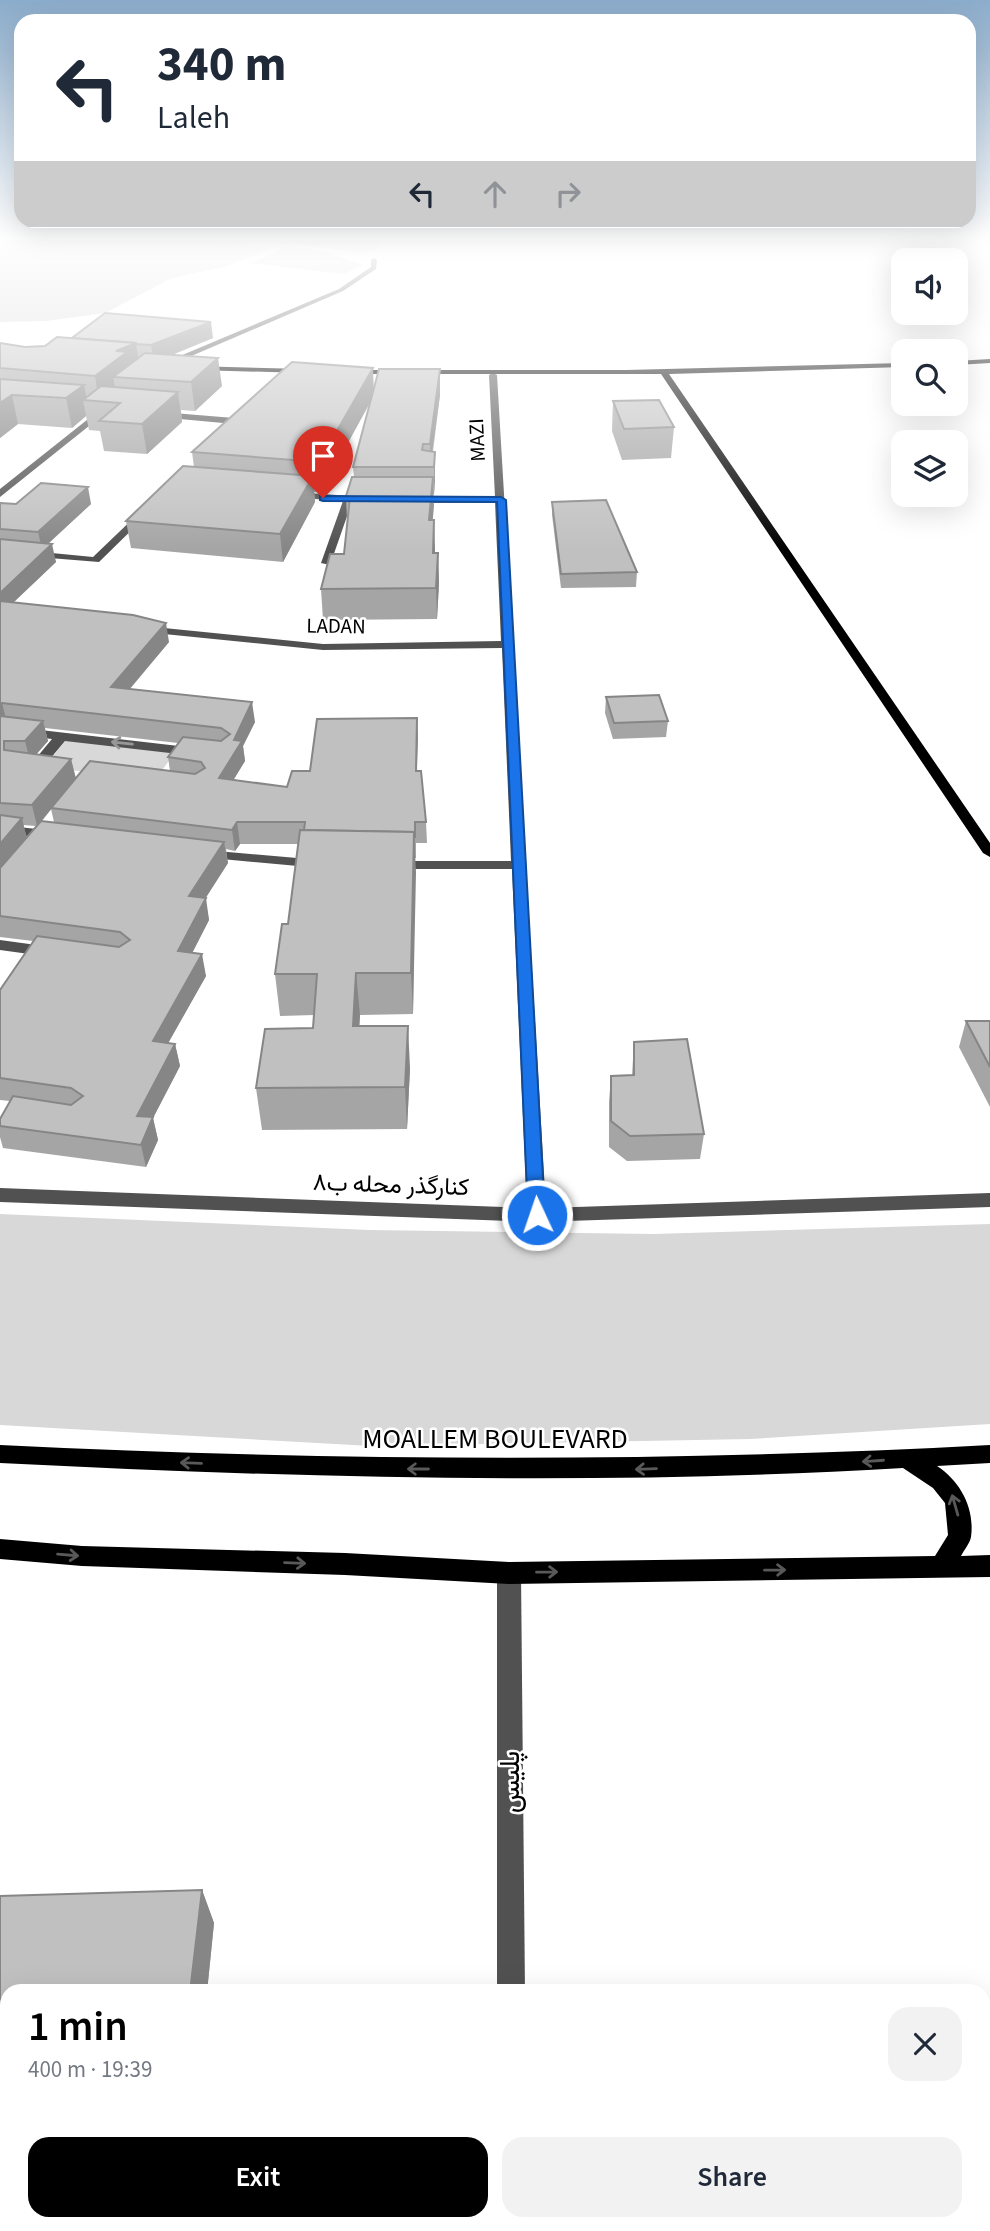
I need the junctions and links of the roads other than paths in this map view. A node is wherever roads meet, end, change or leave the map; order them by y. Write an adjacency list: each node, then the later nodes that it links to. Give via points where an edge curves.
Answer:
1 (214, 343): 5 (street)
2 (990, 361): 3 (main road)
3 (968, 362)
4 (891, 365): 8 (main road)
5 (157, 367): 6 (main road)
6 (318, 371)
7 (345, 372): 9 (main road)
8 (665, 374): 9 (main road); 37 (main road)
9 (493, 375): 22 (street, MAZI)
10 (116, 407): 12 (street)
11 (92, 410): 12 (street)
12 (105, 411): 17 (street)
13 (243, 413): 15 (street)
14 (157, 415): 15 (street)
15 (234, 421): 16 (street)
16 (226, 430)
17 (0, 494)
18 (281, 494): 19 (street)
19 (348, 500): 20 (street); 25 (street)
20 (374, 500)
21 (400, 500): 22 (street)
22 (501, 500): 27 (street, MAZI)
23 (153, 504): 24 (street, via 96,559)
24 (0, 551)
25 (326, 563)
26 (164, 631): 27 (street, LADAN, via 323,647)
27 (508, 644): 40 (street, MAZI)
28 (7, 730): 29 (street)
29 (62, 736): 30 (street, one-way to 29, via 178,755); 32 (street)
30 (214, 754)
31 (16, 766): 32 (street)
32 (34, 769): 33 (street)
33 (56, 771)
34 (0, 828): 35 (street)
35 (69, 837)
36 (187, 852): 38 (street)
37 (990, 853)
38 (335, 864)
39 (376, 865): 40 (street)
40 (519, 865): 45 (street, MAZI)
41 (0, 945): 42 (street, via 29,955)
42 (72, 954)
43 (0, 1195): 45 (street, کنارگذر محله ب۸)
44 (990, 1199): 45 (street, کنارگذر محله ب۸)
45 (537, 1215)
46 (0, 1454): 48 (main road, MOALLEM BOULEVARD, one-way to 46, via 579,1471 344,1469)
47 (990, 1454): 48 (main road, MOALLEM BOULEVARD)
48 (907, 1459): 51 (main road, one-way to 48, via 960,1537 956,1500 941,1480)
49 (0, 1549): 52 (main road, one-way to 52)
50 (990, 1566): 51 (main road)
51 (941, 1567): 52 (main road, one-way to 51)
52 (509, 1573): 53 (street, پلیس)
53 (511, 1984)

